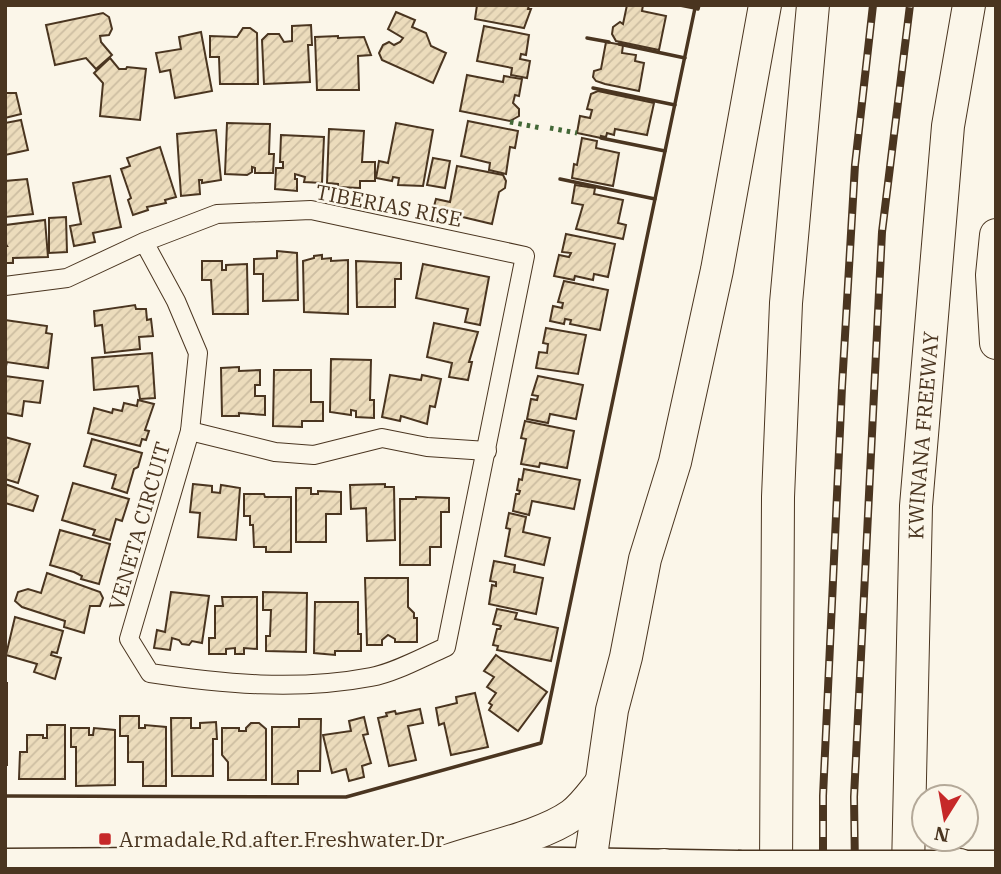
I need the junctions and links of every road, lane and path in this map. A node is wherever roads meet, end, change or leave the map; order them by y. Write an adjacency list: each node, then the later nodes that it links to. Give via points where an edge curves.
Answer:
1 (765, 5): 11 (highway, via 714,283 675,462 645,559)
2 (813, 5): 18 (highway, via 786,303 778,497)
3 (969, 5): 19 (highway, KWINANA FREEWAY, via 948,127 916,506)
4 (996, 235): 8 (highway, via 992,275)
5 (144, 242): 6 (street, TIBERIAS RISE, via 217,214 311,210); 7 (street, TIBERIAS RISE, via 67,278); 9 (street, VENETA CIRCUIT, via 198,354)
6 (525, 256): 10 (street, VENETA CIRCUIT)
7 (5, 286)
8 (996, 343)
9 (190, 431): 10 (street, via 275,452 314,455 382,438); 10 (street, VENETA CIRCUIT, via 129,639 150,673 204,681 287,686 373,677 446,648)
10 (487, 451)
11 (601, 783): 12 (highway, via 573,815 558,823); 15 (highway)
12 (450, 860): 13 (highway); 15 (highway)
13 (5, 863)
14 (996, 865): 16 (highway)
15 (592, 866): 17 (highway)
16 (957, 866): 17 (highway, bridge)
17 (655, 867)
18 (776, 869)
19 (908, 869)

